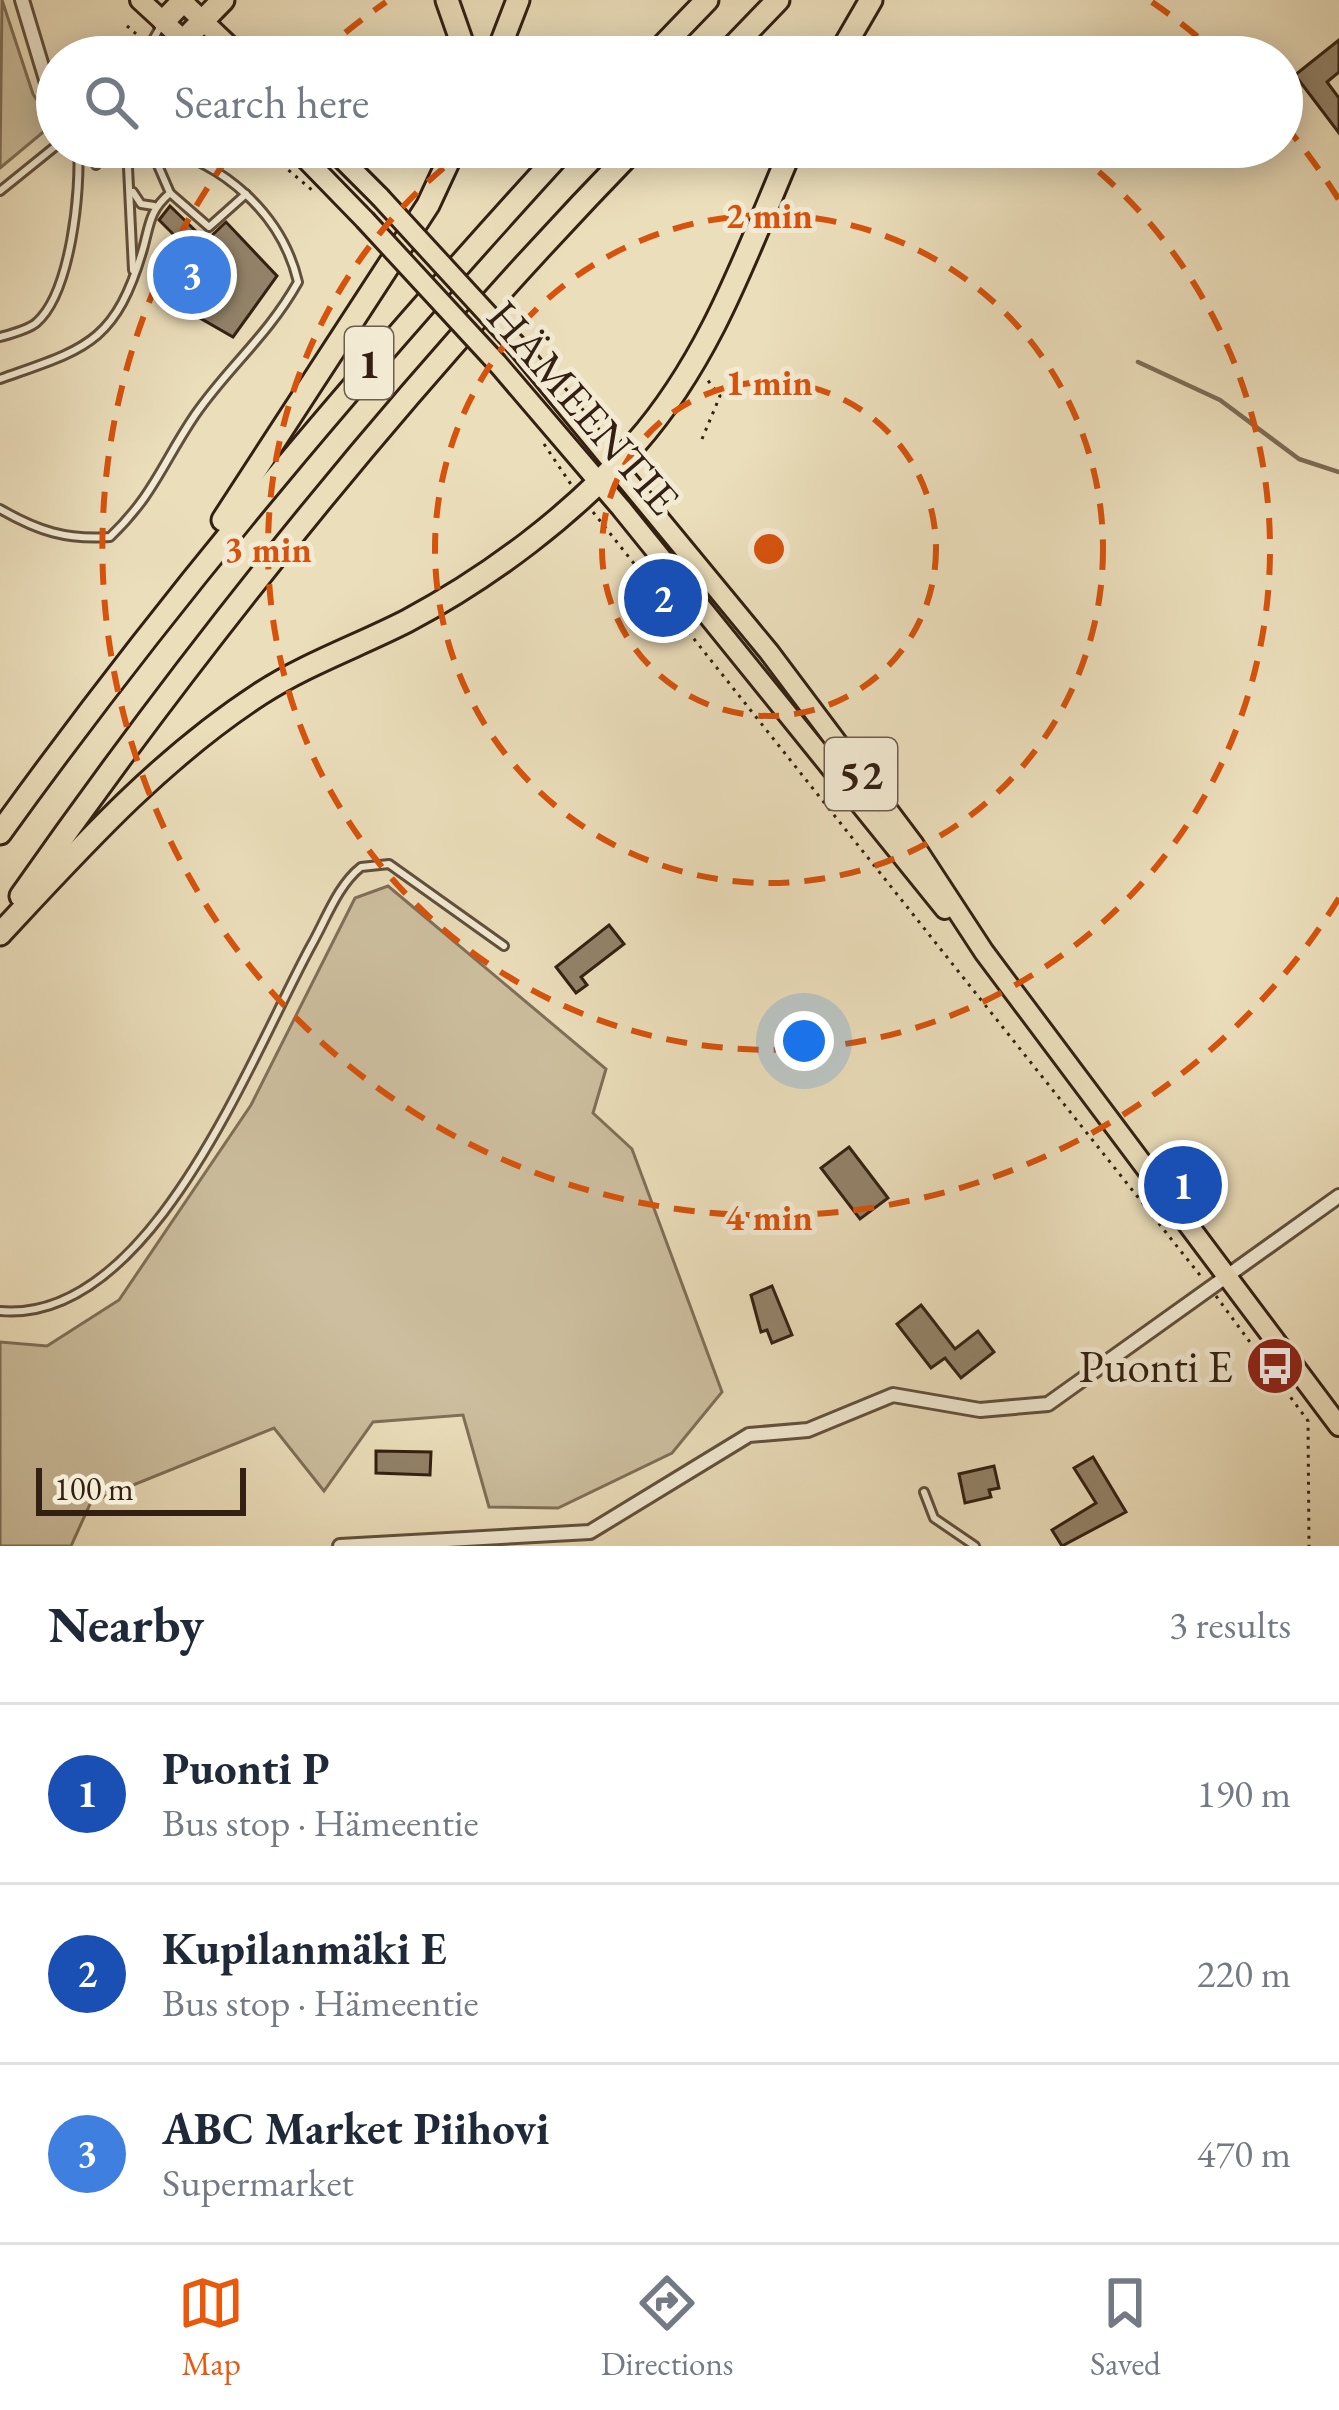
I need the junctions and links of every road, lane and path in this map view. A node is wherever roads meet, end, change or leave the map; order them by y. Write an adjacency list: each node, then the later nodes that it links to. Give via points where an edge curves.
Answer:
1 (22, 0): 21 (street)
2 (140, 0): 11 (main road)
3 (182, 0): 10 (main road); 11 (highway)
4 (224, 0): 10 (highway)
5 (447, 0): 16 (highway)
6 (518, 0): 17 (highway)
7 (707, 0): 18 (highway)
8 (778, 0): 19 (highway)
9 (871, 0): 20 (highway)
10 (202, 20): 14 (highway); 15 (main road)
11 (164, 21): 12 (lane); 13 (main road)
12 (155, 36)
13 (170, 36)
14 (188, 36)
15 (219, 36)
16 (460, 36)
17 (504, 36)
18 (672, 36)
19 (743, 36)
20 (850, 36)
21 (36, 46)
22 (36, 162): 35 (lane)
23 (79, 168): 41 (lane, via 54,297 35,323)
24 (128, 168): 34 (lane)
25 (161, 168): 37 (lane)
26 (206, 168): 38 (lane)
27 (286, 168): 36 (path)
28 (314, 168): 46 (main road, HÄMEENTIE / 52, bridge)
29 (351, 168): 45 (main road, HÄMEENTIE / 52, bridge)
30 (445, 168): 49 (highway)
31 (547, 168): 49 (highway, 1, via 376,355)
32 (616, 168): 51 (highway, 1, via 313,509 183,673)
33 (783, 168): 45 (highway, via 700,353)
34 (130, 189): 39 (lane); 40 (lane)
35 (0, 190)
36 (314, 191)
37 (170, 193): 38 (lane, via 209,226); 39 (lane)
38 (246, 194): 48 (lane, via 274,224 298,282 194,416 146,502 110,537 76,539 38,532)
39 (154, 206): 40 (lane)
40 (133, 274): 43 (lane, via 107,326 67,358)
41 (0, 338)
42 (701, 375): 44 (path, via 720,396)
43 (0, 379)
44 (702, 440)
45 (617, 463): 46 (highway); 53 (main road, HÄMEENTIE / 52, via 770,652)
46 (599, 481): 47 (highway); 53 (main road, HÄMEENTIE / 52, via 896,856)
47 (580, 497): 51 (highway, via 450,597 304,669 192,741); 56 (path)
48 (0, 509)
49 (182, 587): 50 (highway, 1)
50 (0, 833)
51 (0, 930)
52 (504, 946): 57 (lane, via 389,864 361,867 287,990 236,1098 146,1232 102,1279 68,1300)
53 (984, 952): 55 (main road, HÄMEENTIE / 52)
54 (1339, 1196): 55 (street)
55 (1227, 1276): 56 (street); 58 (main road, HÄMEENTIE / 52)
56 (1210, 1288): 60 (street, via 1048,1404 980,1410 893,1395 808,1430 749,1435 590,1532); 62 (path, via 1308,1421)
57 (0, 1311)
58 (1339, 1426)
59 (923, 1492): 61 (lane, via 934,1518)
60 (340, 1546)
61 (975, 1546)
62 (1309, 1546)

